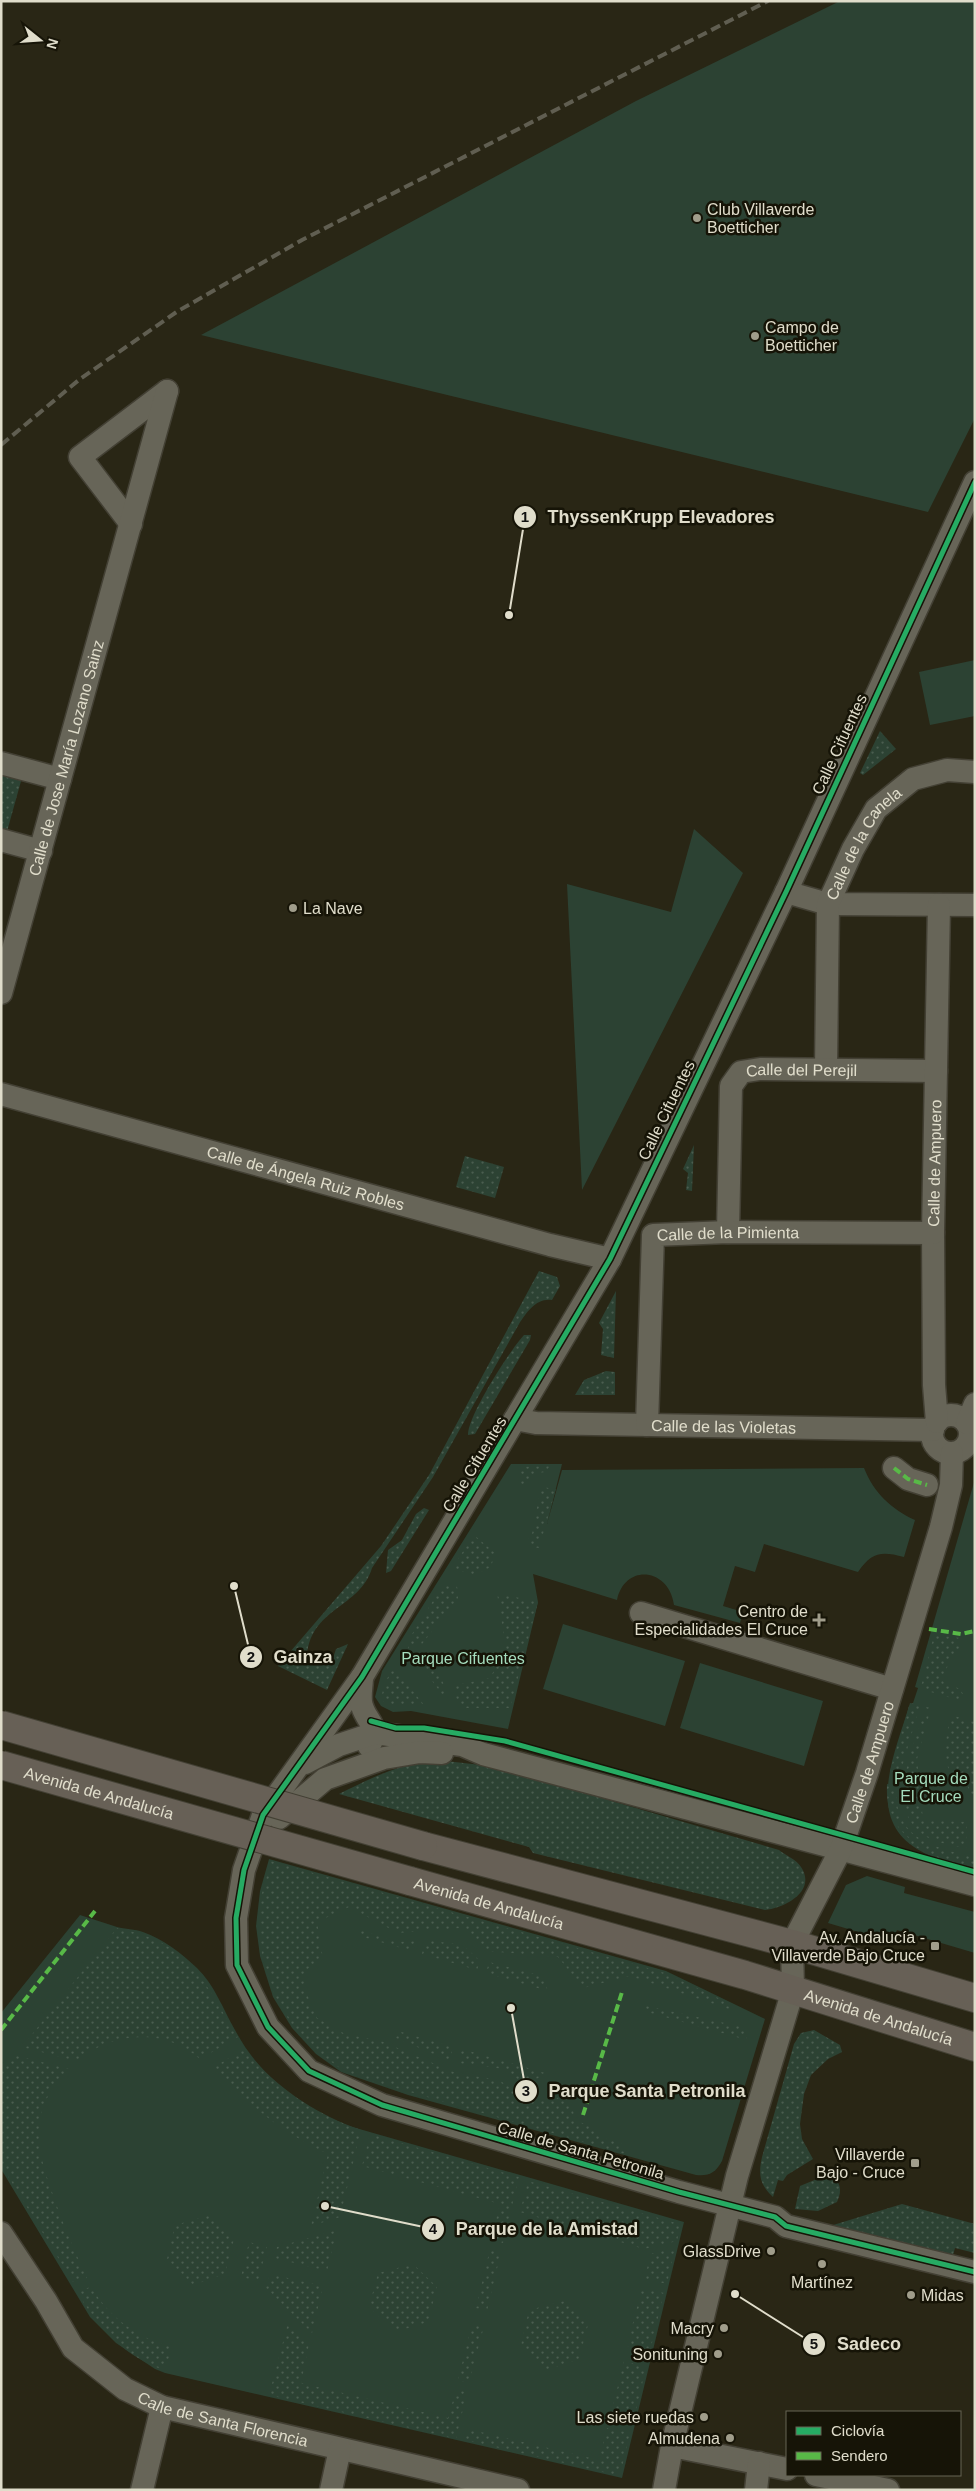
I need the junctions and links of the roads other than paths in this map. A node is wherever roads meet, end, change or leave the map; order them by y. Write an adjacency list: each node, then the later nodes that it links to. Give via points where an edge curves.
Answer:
1 (975, 482): 8 (street, Calle Cifuentes)
2 (131, 524): 2 (street, Calle de Jose María Lozano Sainz, via 168,391 80,457); 5 (street, Calle de Jose María Lozano Sainz)
3 (1, 763): 5 (street)
4 (975, 772): 9 (street, Calle de la Canela, via 947,770 912,779 876,809)
5 (60, 779): 7 (street, Calle de Jose María Lozano Sainz)
6 (1, 840): 7 (street)
7 (40, 851): 12 (street, Calle de Jose María Lozano Sainz)
8 (786, 892): 9 (street); 18 (street, Calle Cifuentes)
9 (828, 904): 10 (street); 13 (street, Calle de la Canela)
10 (939, 905): 11 (street); 14 (street, Calle de Ampuero)
11 (975, 905)
12 (1, 993)
13 (826, 1069): 14 (street, Calle del Perejil); 16 (street, Calle del Perejil, via 742,1072 731,1086)
14 (936, 1071): 17 (street, Calle de Ampuero)
15 (1, 1094): 18 (street, Calle de Ángela Ruiz Robles)
16 (728, 1232): 17 (street, Calle de la Pimienta); 21 (street, Calle de la Pimienta, via 653,1235)
17 (933, 1233): 22 (street, Calle de Ampuero)
18 (610, 1259): 19 (street, Calle Cifuentes)
19 (515, 1419): 21 (street, Calle de las Violetas, via 536,1423); 27 (street, Calle Cifuentes)
20 (972, 1422): 22 (street, via 946,1415); 23 (street, via 970,1438 964,1448)
21 (647, 1425): 22 (street, Calle de las Violetas)
22 (935, 1426): 23 (street, via 932,1436 937,1446)
23 (952, 1453): 28 (street, Calle de Ampuero, via 951,1485 941,1527)
24 (894, 1468): 25 (street, via 908,1479)
25 (927, 1485)
26 (641, 1612): 28 (street)
27 (362, 1677): 29 (street, Calle Cifuentes); 31 (street, via 362,1706 371,1720)
28 (892, 1689): 38 (street, Calle de Ampuero)
29 (331, 1722): 32 (street); 36 (street, Calle Cifuentes)
30 (1, 1725): 41 (main road, bridge, via 423,1846)
31 (374, 1733): 32 (street); 33 (street, via 462,1745)
32 (343, 1749): 34 (street, via 357,1759); 36 (street); 37 (street, via 298,1789)
33 (483, 1754): 34 (street, via 420,1752); 38 (street)
34 (374, 1761): 37 (street, via 325,1779)
35 (1, 1765): 42 (main road, Avenida de Andalucía, bridge)
36 (299, 1766): 39 (street, Calle Cifuentes, via 263,1815)
37 (277, 1820): 39 (street)
38 (841, 1849): 40 (street); 41 (street, Calle de Ampuero)
39 (244, 1870): 45 (street, Calle de Santa Petronila, via 236,1918 237,1965 268,2027 309,2071 382,2105)
40 (975, 1885)
41 (792, 1944): 42 (street, Calle de Ampuero); 43 (main road)
42 (793, 1990): 44 (main road, Avenida de Andalucía); 45 (street, Calle de Ampuero)
43 (975, 1998)
44 (975, 2047)
45 (730, 2206): 47 (street, Calle de Santa Petronila, via 775,2217 786,2226); 49 (street, Calle de Ampuero)
46 (1, 2234): 48 (street, Calle de Santa Florencia, via 73,2348 125,2389)
47 (975, 2272)
48 (162, 2408): 50 (street, Calle de Santa Florencia); 54 (street)
49 (672, 2446): 51 (street); 57 (street, Calle de Ampuero)
50 (340, 2449): 55 (street); 56 (street, Calle de Santa Florencia)
51 (760, 2463): 52 (street); 58 (street)
52 (786, 2469)
53 (821, 2476): 59 (street)
54 (142, 2490)
55 (331, 2490)
56 (518, 2490)
57 (664, 2490)
58 (756, 2490)
59 (888, 2490)

